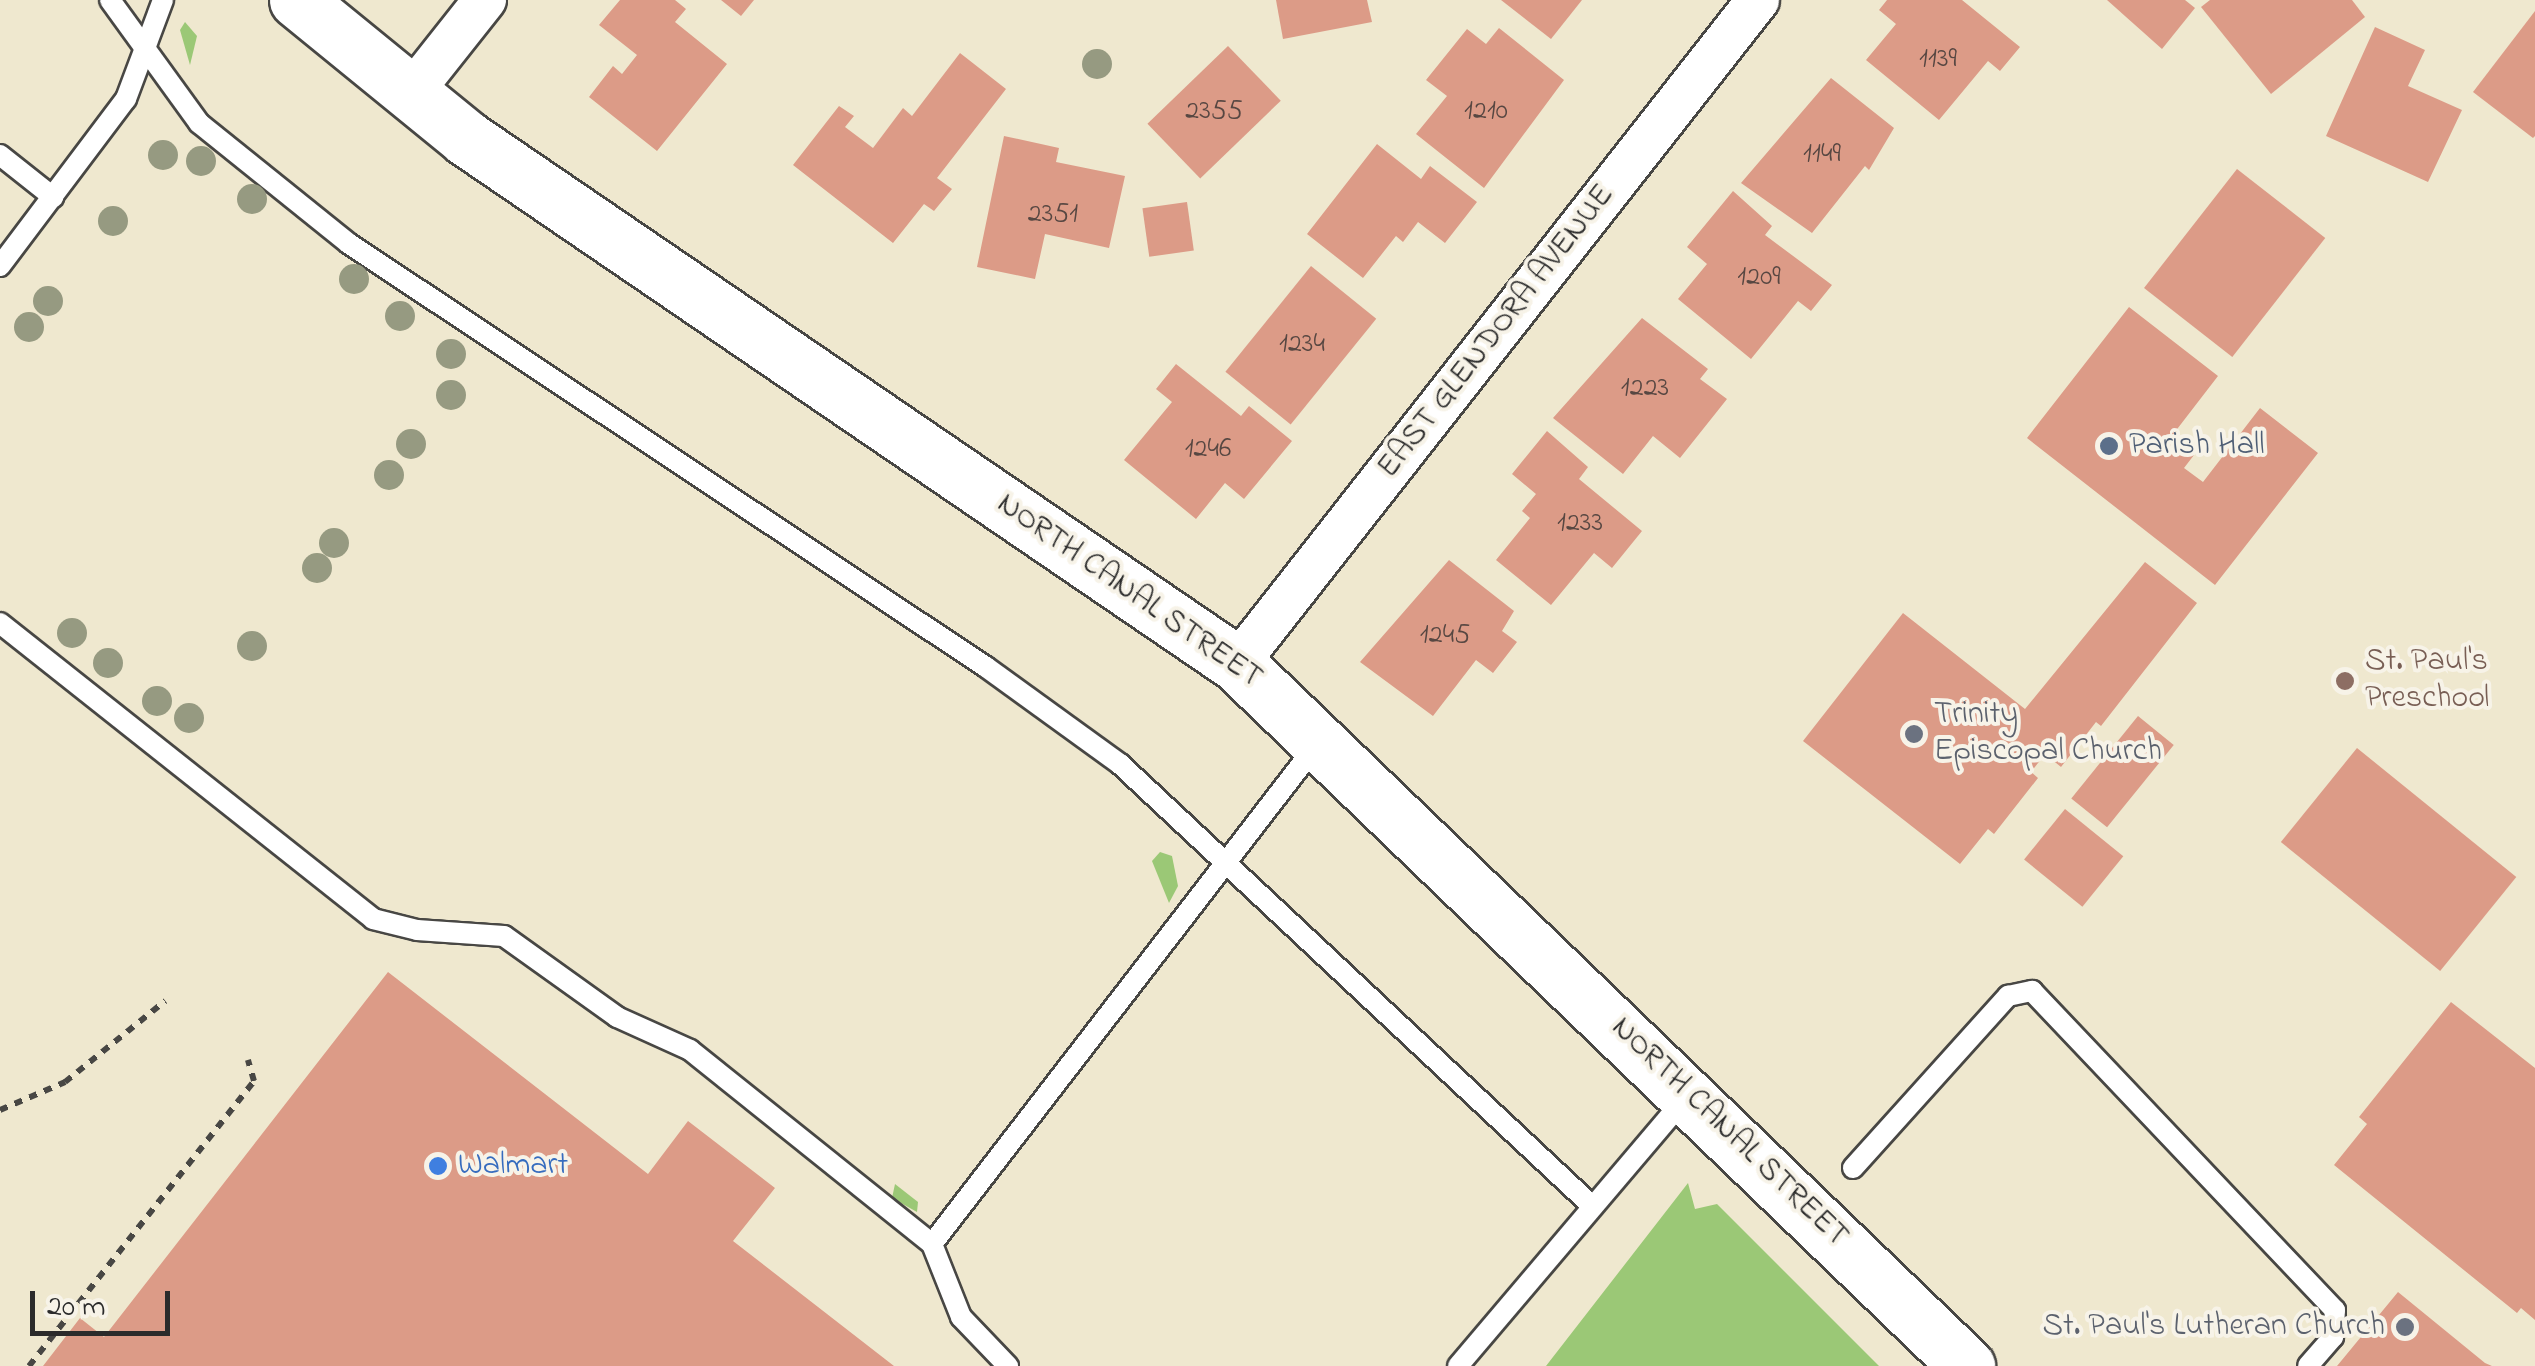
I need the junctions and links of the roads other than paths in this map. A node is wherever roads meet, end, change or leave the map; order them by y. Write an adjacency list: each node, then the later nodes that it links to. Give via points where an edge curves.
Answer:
1 (110, 0): 6 (lane)
2 (163, 0): 6 (lane)
3 (297, 0): 7 (street, NORTH CANAL STREET)
4 (486, 0): 7 (street)
5 (1758, 0): 12 (street, EAST GLENDORA AVENUE)
6 (144, 55): 9 (lane, via 112,121); 14 (lane, via 200,122 348,243 1060,718)
7 (408, 97): 12 (street, NORTH CANAL STREET)
8 (0, 154): 9 (lane)
9 (53, 197): 10 (lane)
10 (0, 266)
11 (0, 623): 18 (lane, via 373,919 417,930 494,933 518,942 604,1009 679,1042)
12 (1238, 664): 13 (street, NORTH CANAL STREET)
13 (1321, 738): 14 (lane); 15 (street, NORTH CANAL STREET)
14 (1227, 861): 17 (lane); 18 (lane)
15 (1689, 1093): 17 (lane); 21 (street, NORTH CANAL STREET)
16 (1853, 1168): 22 (lane, via 2008,996 2032,991 2335,1310 2332,1336)
17 (1590, 1204): 20 (lane)
18 (932, 1244): 19 (lane, via 961,1317)
19 (1008, 1366)
20 (1458, 1366)
21 (1967, 1366)
22 (2308, 1366)

